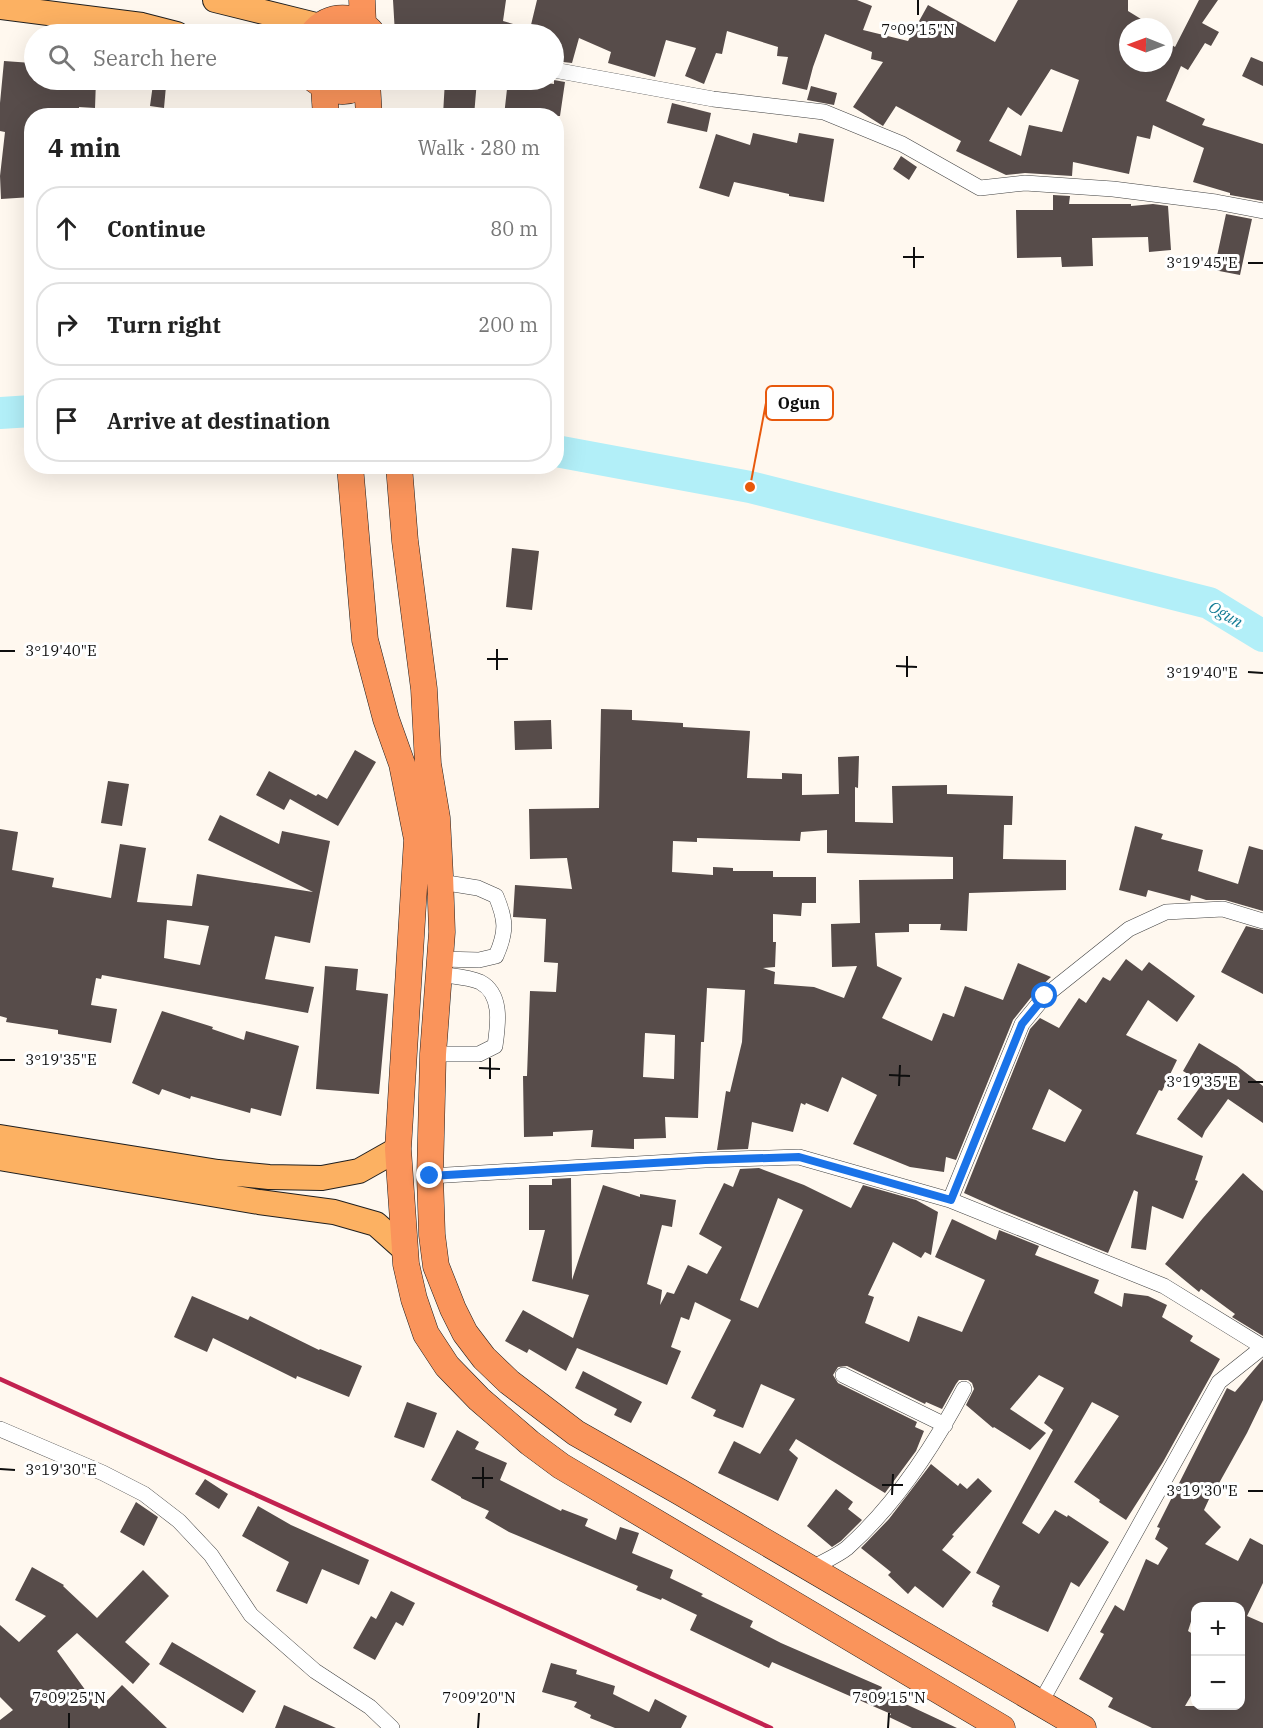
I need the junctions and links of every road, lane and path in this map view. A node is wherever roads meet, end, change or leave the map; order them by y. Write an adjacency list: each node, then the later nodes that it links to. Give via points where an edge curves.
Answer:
1 (215, 0): 4 (main road)
2 (0, 7): 5 (main road)
3 (366, 20): 4 (highway)
4 (320, 21)
5 (134, 24)
6 (564, 71): 13 (street, via 713,99 824,112 902,144 980,188 1026,183 1113,189)
7 (320, 90): 11 (highway)
8 (333, 90): 9 (highway)
9 (353, 90)
10 (368, 90): 12 (highway)
11 (324, 108)
12 (369, 108)
13 (1263, 211)
14 (351, 474): 21 (highway, via 365,640 402,764 417,839)
15 (400, 474): 16 (highway)
16 (441, 882): 18 (highway); 18 (street, via 478,888 496,896 504,915 502,941 496,956)
17 (1263, 921): 24 (street, via 1223,909 1166,912 1129,929 1045,996 1022,1024)
18 (439, 966): 19 (highway); 19 (street, via 481,982 495,997 499,1021 495,1046 479,1054)
19 (433, 1054): 23 (highway)
20 (0, 1137): 21 (main road, via 269,1177 322,1178 359,1171)
21 (398, 1149): 25 (highway)
22 (0, 1158): 25 (main road, via 334,1212 376,1224)
23 (430, 1176): 24 (street, via 799,1157); 31 (highway, via 436,1266 465,1333 484,1358 576,1433)
24 (951, 1200): 26 (street, via 1164,1286)
25 (404, 1249): 32 (highway, via 426,1334 447,1366 530,1443 561,1466)
26 (1263, 1347): 34 (street, via 1219,1382)
27 (843, 1375): 29 (street)
28 (964, 1389): 29 (street)
29 (945, 1425): 33 (street, via 890,1502 845,1549)
30 (0, 1429): 35 (street, via 144,1494 211,1555 251,1616 315,1671 370,1707)
31 (680, 1492): 32 (highway); 33 (highway)
32 (664, 1527): 36 (highway)
33 (811, 1569): 34 (highway)
34 (1041, 1702): 37 (highway)
35 (392, 1728)
36 (1002, 1728)
37 (1083, 1728)

